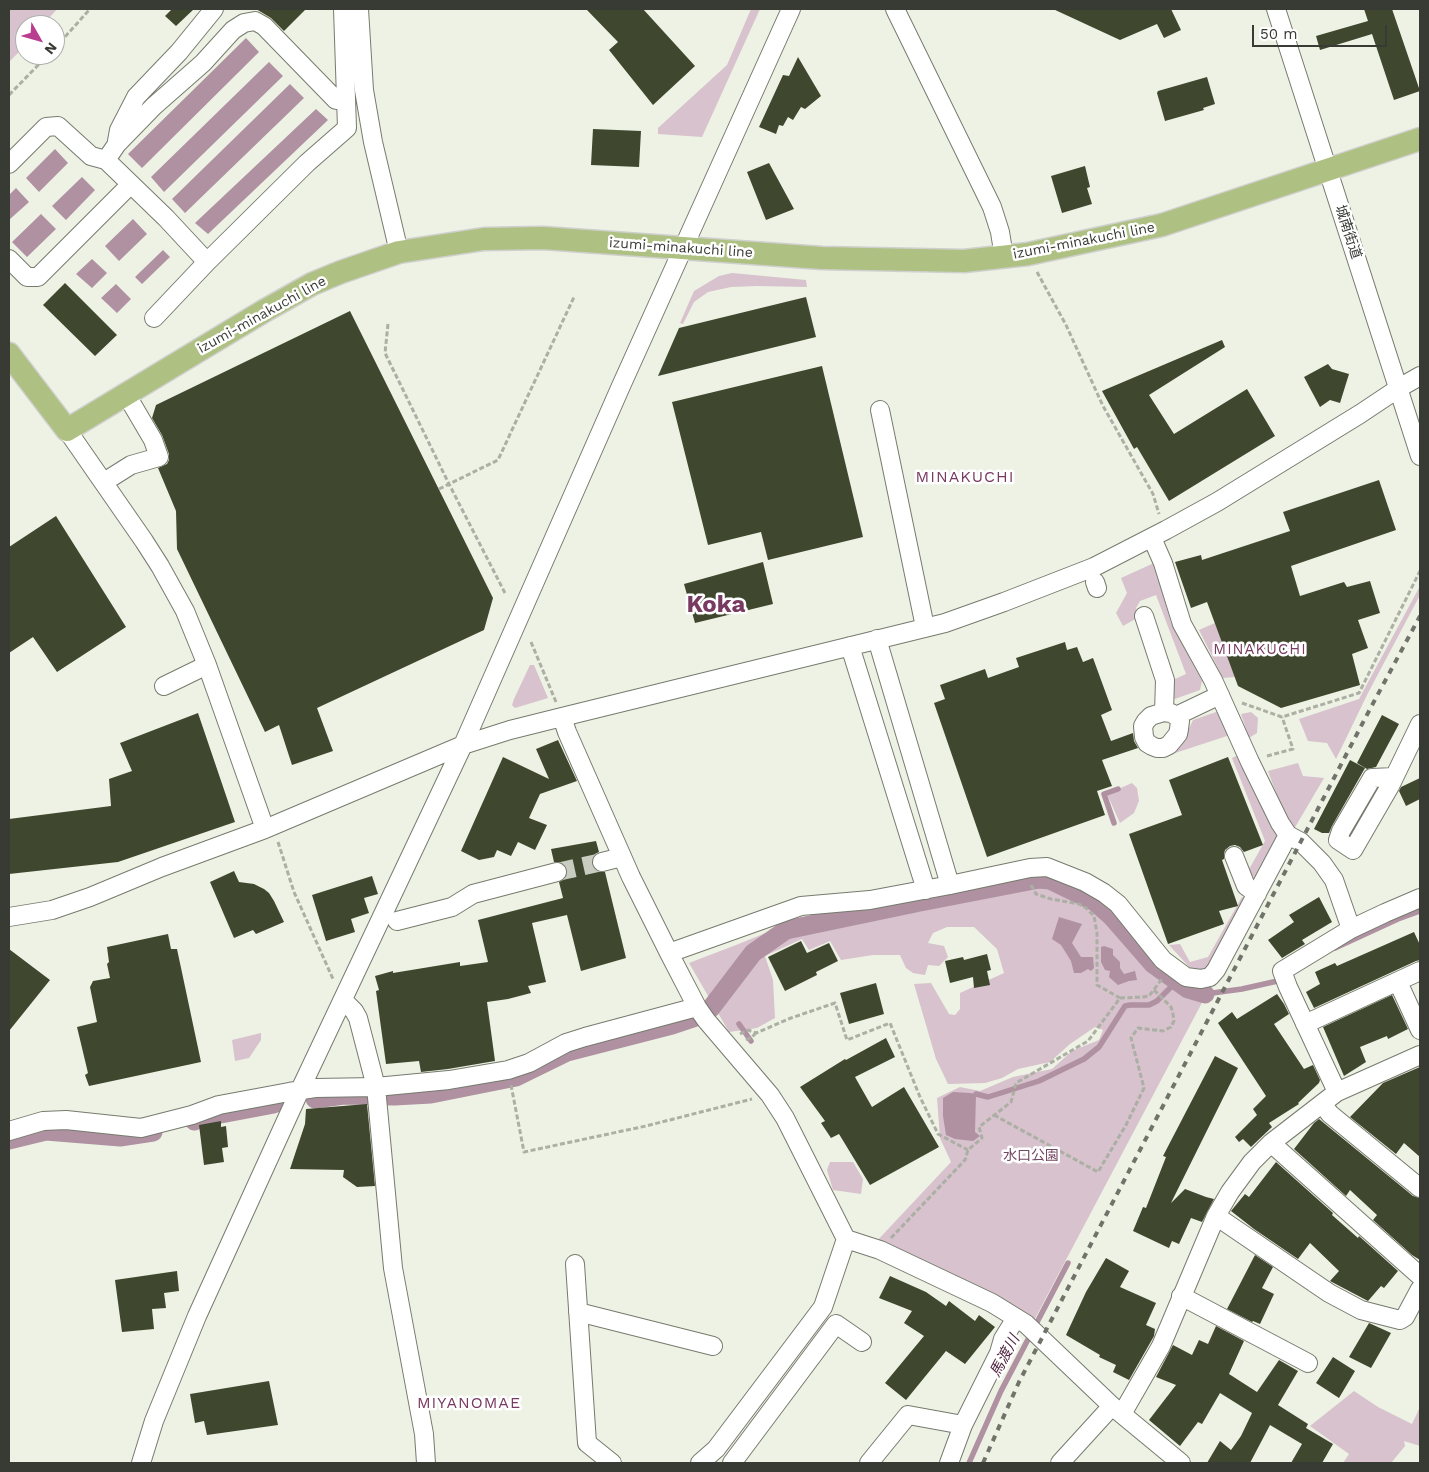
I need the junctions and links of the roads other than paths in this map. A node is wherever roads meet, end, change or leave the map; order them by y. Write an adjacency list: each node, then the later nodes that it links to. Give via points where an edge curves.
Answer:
1 (214, 9): 9 (street, via 136,97 118,130)
2 (343, 9): 7 (street)
3 (359, 9): 15 (street, via 364,90 371,134)
4 (791, 9): 14 (street)
5 (895, 9): 16 (street, via 992,207)
6 (1276, 9): 12 (street, 城南街道)
7 (346, 100): 9 (street, via 336,100 264,26 255,21 244,23 233,30 203,63); 18 (street, via 347,128)
8 (1420, 139): 12 (main road, izumi-minakuchi line)
9 (117, 144): 10 (street)
10 (106, 160): 11 (street, via 91,156 58,126 46,127); 13 (street)
11 (9, 164)
12 (1327, 170): 16 (main road, izumi-minakuchi line, via 1162,225); 22 (street, 城南街道)
13 (131, 184): 17 (street, via 38,278 27,277); 18 (street)
14 (683, 248): 15 (main road, izumi-minakuchi line, via 543,238 484,239); 16 (main road, izumi-minakuchi line, via 822,258 964,262); 38 (street)
15 (399, 252): 23 (main road, izumi-minakuchi line, via 312,284)
16 (1004, 257)
17 (9, 259)
18 (207, 262): 19 (street)
19 (154, 318)
20 (9, 354): 25 (main road)
21 (1420, 376): 22 (street)
22 (1399, 388): 26 (street, 城南街道); 28 (street)
23 (126, 394): 25 (main road, izumi-minakuchi line); 27 (street, via 153,440 159,457 130,465)
24 (880, 410): 30 (street)
25 (67, 430): 27 (street)
26 (1420, 456)
27 (104, 482): 33 (street, via 160,566)
28 (1159, 534): 30 (street, via 1094,567 946,623); 35 (street, via 1163,563 1182,624)
29 (1144, 616): 35 (street, via 1165,680 1170,714)
30 (925, 627): 31 (street)
31 (877, 639): 32 (street); 46 (street)
32 (850, 646): 36 (street); 47 (street)
33 (207, 665): 34 (street); 40 (street)
34 (164, 686)
35 (1220, 695): 41 (street, via 1236,740)
36 (559, 711): 38 (street); 43 (street)
37 (1420, 724): 39 (street)
38 (463, 745): 40 (street); 56 (street)
39 (1394, 777)
40 (265, 828): 50 (street, via 90,897 52,910)
41 (1288, 835): 48 (street); 52 (street, via 1301,842 1334,880)
42 (1234, 856): 48 (street, via 1246,886)
43 (622, 857): 44 (street); 53 (street)
44 (602, 862)
45 (557, 872): 51 (street, via 473,894 452,907)
46 (950, 886): 47 (street); 48 (street, via 1030,868 1046,867 1057,871 1104,893 1118,904 1163,960 1186,977 1201,980 1216,970)
47 (926, 890): 53 (street, via 870,900 801,906)
48 (1257, 894)
49 (1420, 898): 52 (street)
50 (9, 917)
51 (397, 921)
52 (1351, 929): 58 (street, via 1285,978)
53 (669, 953): 57 (street)
54 (1420, 971): 55 (street)
55 (1398, 982): 58 (street); 59 (street)
56 (343, 1000): 61 (street); 63 (street, via 358,1018)
57 (701, 1013): 63 (street, via 585,1037 508,1070); 69 (street, via 770,1095 785,1118)
58 (1305, 1024): 62 (street)
59 (1420, 1030)
60 (1420, 1055): 62 (street)
61 (300, 1090): 63 (street, via 316,1088); 65 (street, via 219,1105 141,1128 66,1120 43,1121); 82 (street, via 197,1316)
62 (1337, 1092): 64 (street)
63 (377, 1093): 83 (street, via 393,1268 424,1434)
64 (1323, 1104): 66 (street); 67 (street, via 1330,1114)
65 (9, 1131)
66 (1271, 1144): 68 (street, via 1252,1162); 71 (street)
67 (1420, 1188)
68 (1216, 1216): 72 (street, via 1329,1293 1361,1310 1400,1320); 73 (street)
69 (846, 1239): 75 (street, via 880,1250 992,1302); 81 (street, via 823,1308)
70 (575, 1264): 74 (street)
71 (1420, 1276)
72 (1420, 1290)
73 (1181, 1296): 78 (street); 79 (street, via 1161,1346)
74 (578, 1312): 77 (street); 84 (street, via 587,1443)
75 (1026, 1325): 79 (street); 80 (street, via 1003,1339)
76 (862, 1342): 86 (street, via 836,1324)
77 (713, 1346)
78 (1308, 1363)
79 (1117, 1410): 89 (street); 90 (street)
80 (962, 1425): 87 (street, via 908,1415); 88 (street)
81 (712, 1456): 85 (street)
82 (140, 1463)
83 (426, 1463)
84 (612, 1463)
85 (700, 1463)
86 (732, 1463)
87 (869, 1463)
88 (949, 1463)
89 (1060, 1463)
90 (1181, 1463)

